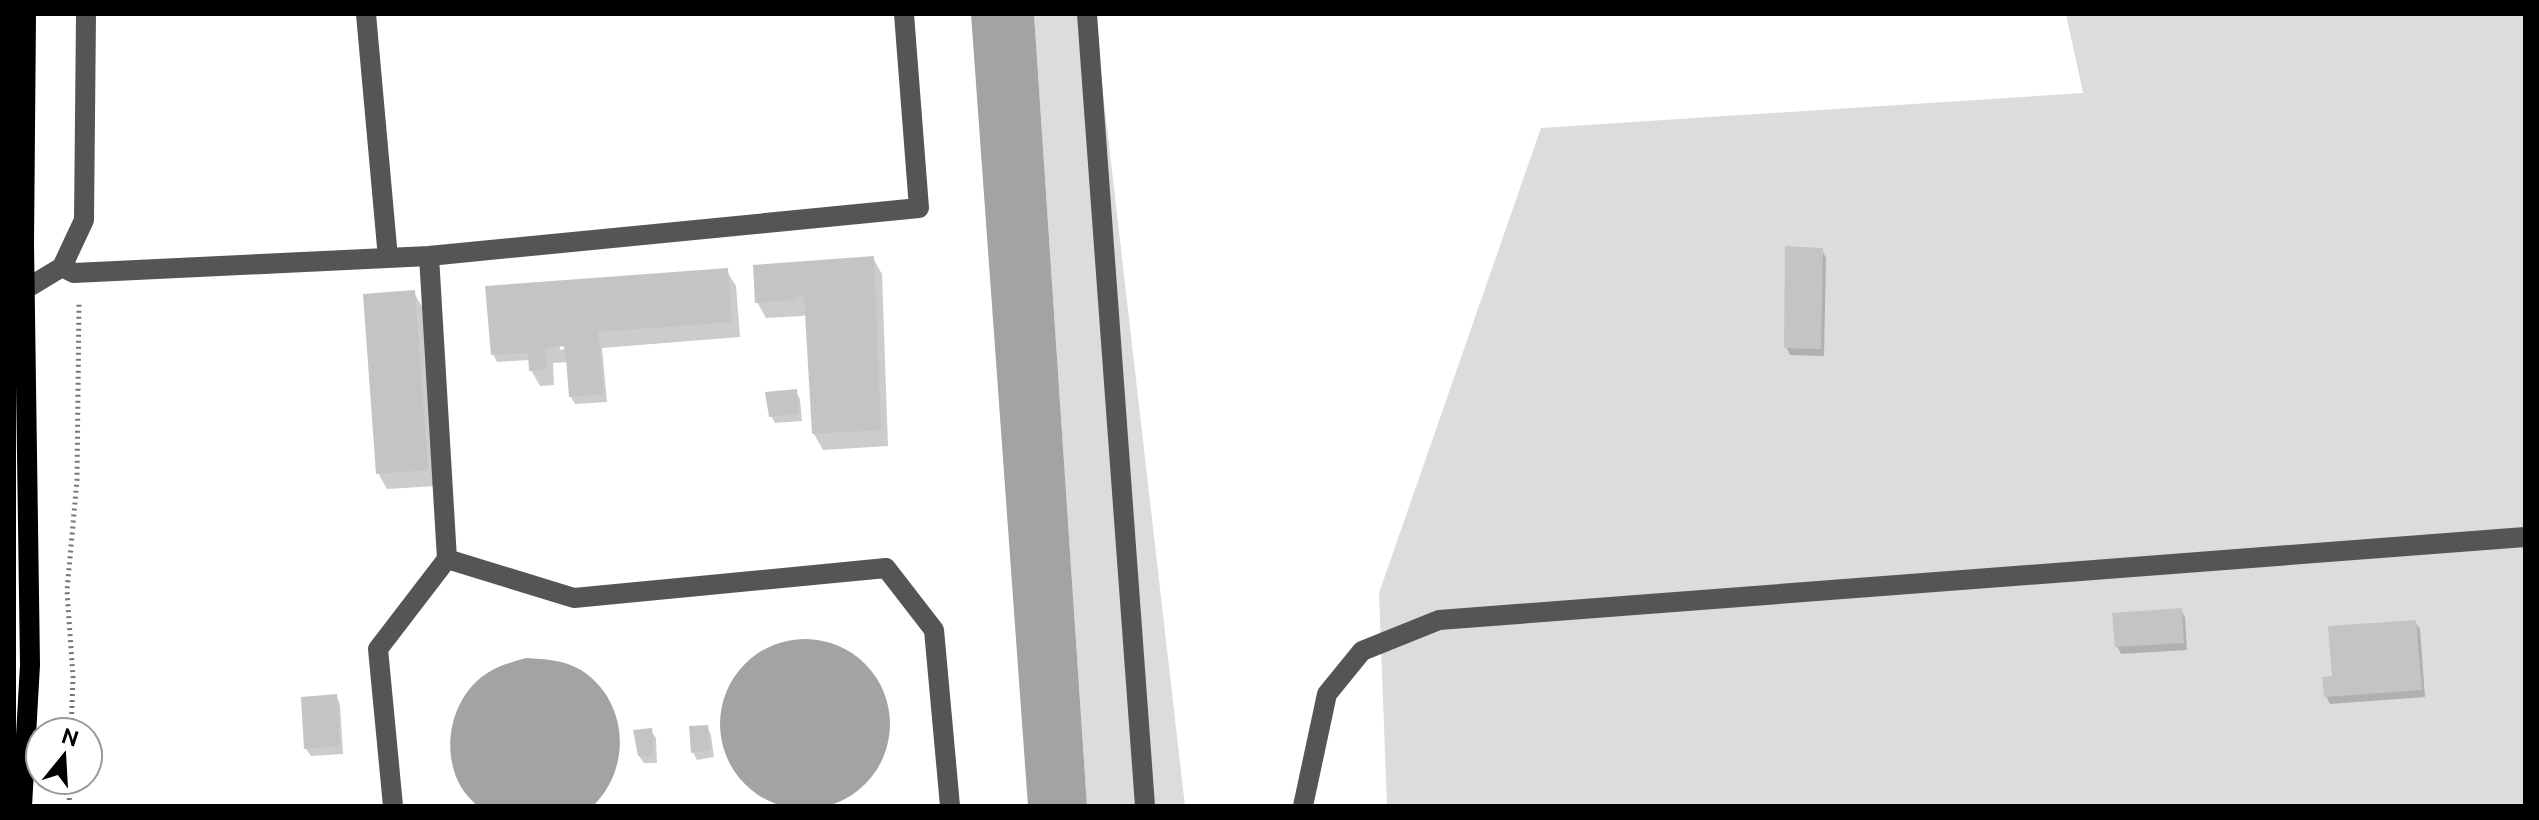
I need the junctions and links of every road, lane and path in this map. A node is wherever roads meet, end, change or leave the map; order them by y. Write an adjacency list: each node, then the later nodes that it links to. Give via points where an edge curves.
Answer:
1 (26, 14): 9 (main road)
2 (86, 14): 8 (lane, via 84,220)
3 (366, 14): 7 (lane)
4 (904, 14): 6 (lane, via 919,208)
5 (1087, 14): 16 (lane)
6 (429, 256): 7 (lane); 11 (lane)
7 (388, 258): 8 (lane)
8 (68, 270): 9 (lane); 12 (path, via 79,298 77,480 67,591)
9 (24, 290): 13 (main road, via 30,665)
10 (2525, 537): 17 (lane, via 1439,620 1362,651 1327,694)
11 (447, 559): 14 (lane, via 378,649); 15 (lane, via 574,598 886,568 934,630)
12 (72, 716)
13 (22, 806)
14 (393, 806)
15 (950, 806)
16 (1145, 806)
17 (1303, 806)

